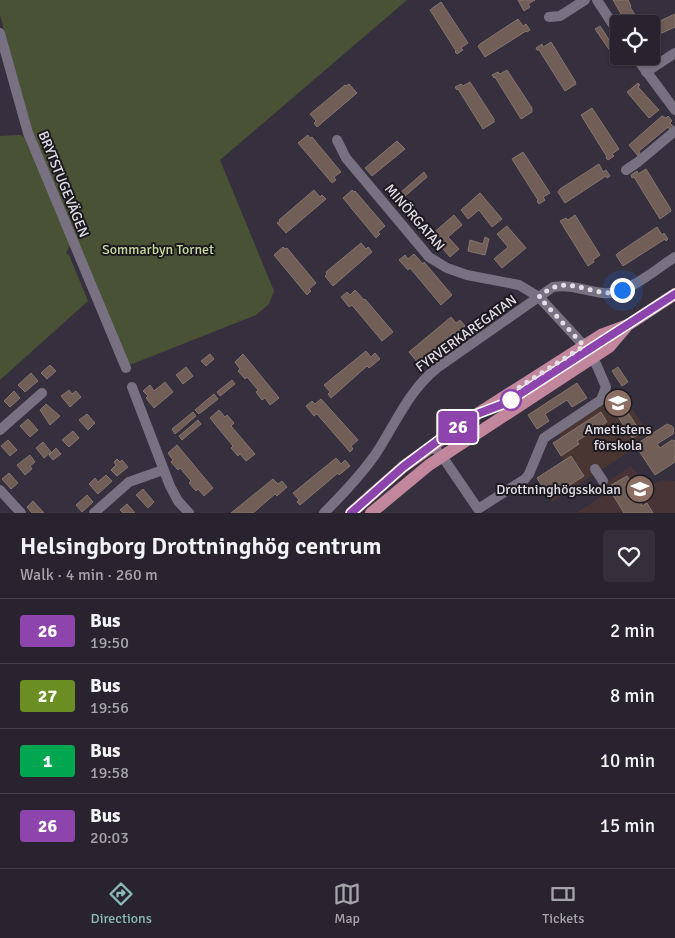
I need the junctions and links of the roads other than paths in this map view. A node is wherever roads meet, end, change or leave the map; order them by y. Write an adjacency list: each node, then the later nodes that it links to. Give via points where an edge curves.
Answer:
1 (585, 0): 3 (street, via 560,16)
2 (597, 0): 4 (street)
3 (549, 16)
4 (610, 20)
5 (0, 33): 17 (street, BRYTSTUGEVÄGEN, via 28,132)
6 (675, 53): 8 (street)
7 (641, 65): 8 (street)
8 (646, 72): 9 (street)
9 (675, 110)
10 (675, 131): 12 (street)
11 (337, 140): 15 (street, MINÖRGATAN, via 346,158 429,257 467,275 519,285)
12 (626, 170)
13 (675, 257): 15 (street, FYRVERKAREGATAN, via 617,292 601,293 563,286)
14 (675, 294): 16 (main road, via 628,325 601,335)
15 (539, 297): 16 (street, MINÖRGATAN); 31 (street, FYRVERKAREGATAN, via 428,375 408,399 367,467)
16 (588, 352): 21 (main road, via 477,414); 22 (main road); 27 (street, MINÖRGATAN, via 606,387 601,400 544,438 527,477)
17 (126, 368)
18 (132, 387): 24 (street)
19 (42, 393): 20 (street)
20 (0, 430)
21 (432, 445): 22 (street); 32 (main road)
22 (442, 456): 27 (street); 33 (main road)
23 (595, 469): 25 (street)
24 (162, 470): 29 (street, via 129,482); 30 (street, via 178,501)
25 (603, 481)
26 (0, 490): 28 (street)
27 (479, 511)
28 (21, 513)
29 (94, 513)
30 (189, 513)
31 (324, 513)
32 (351, 513)
33 (371, 513)

